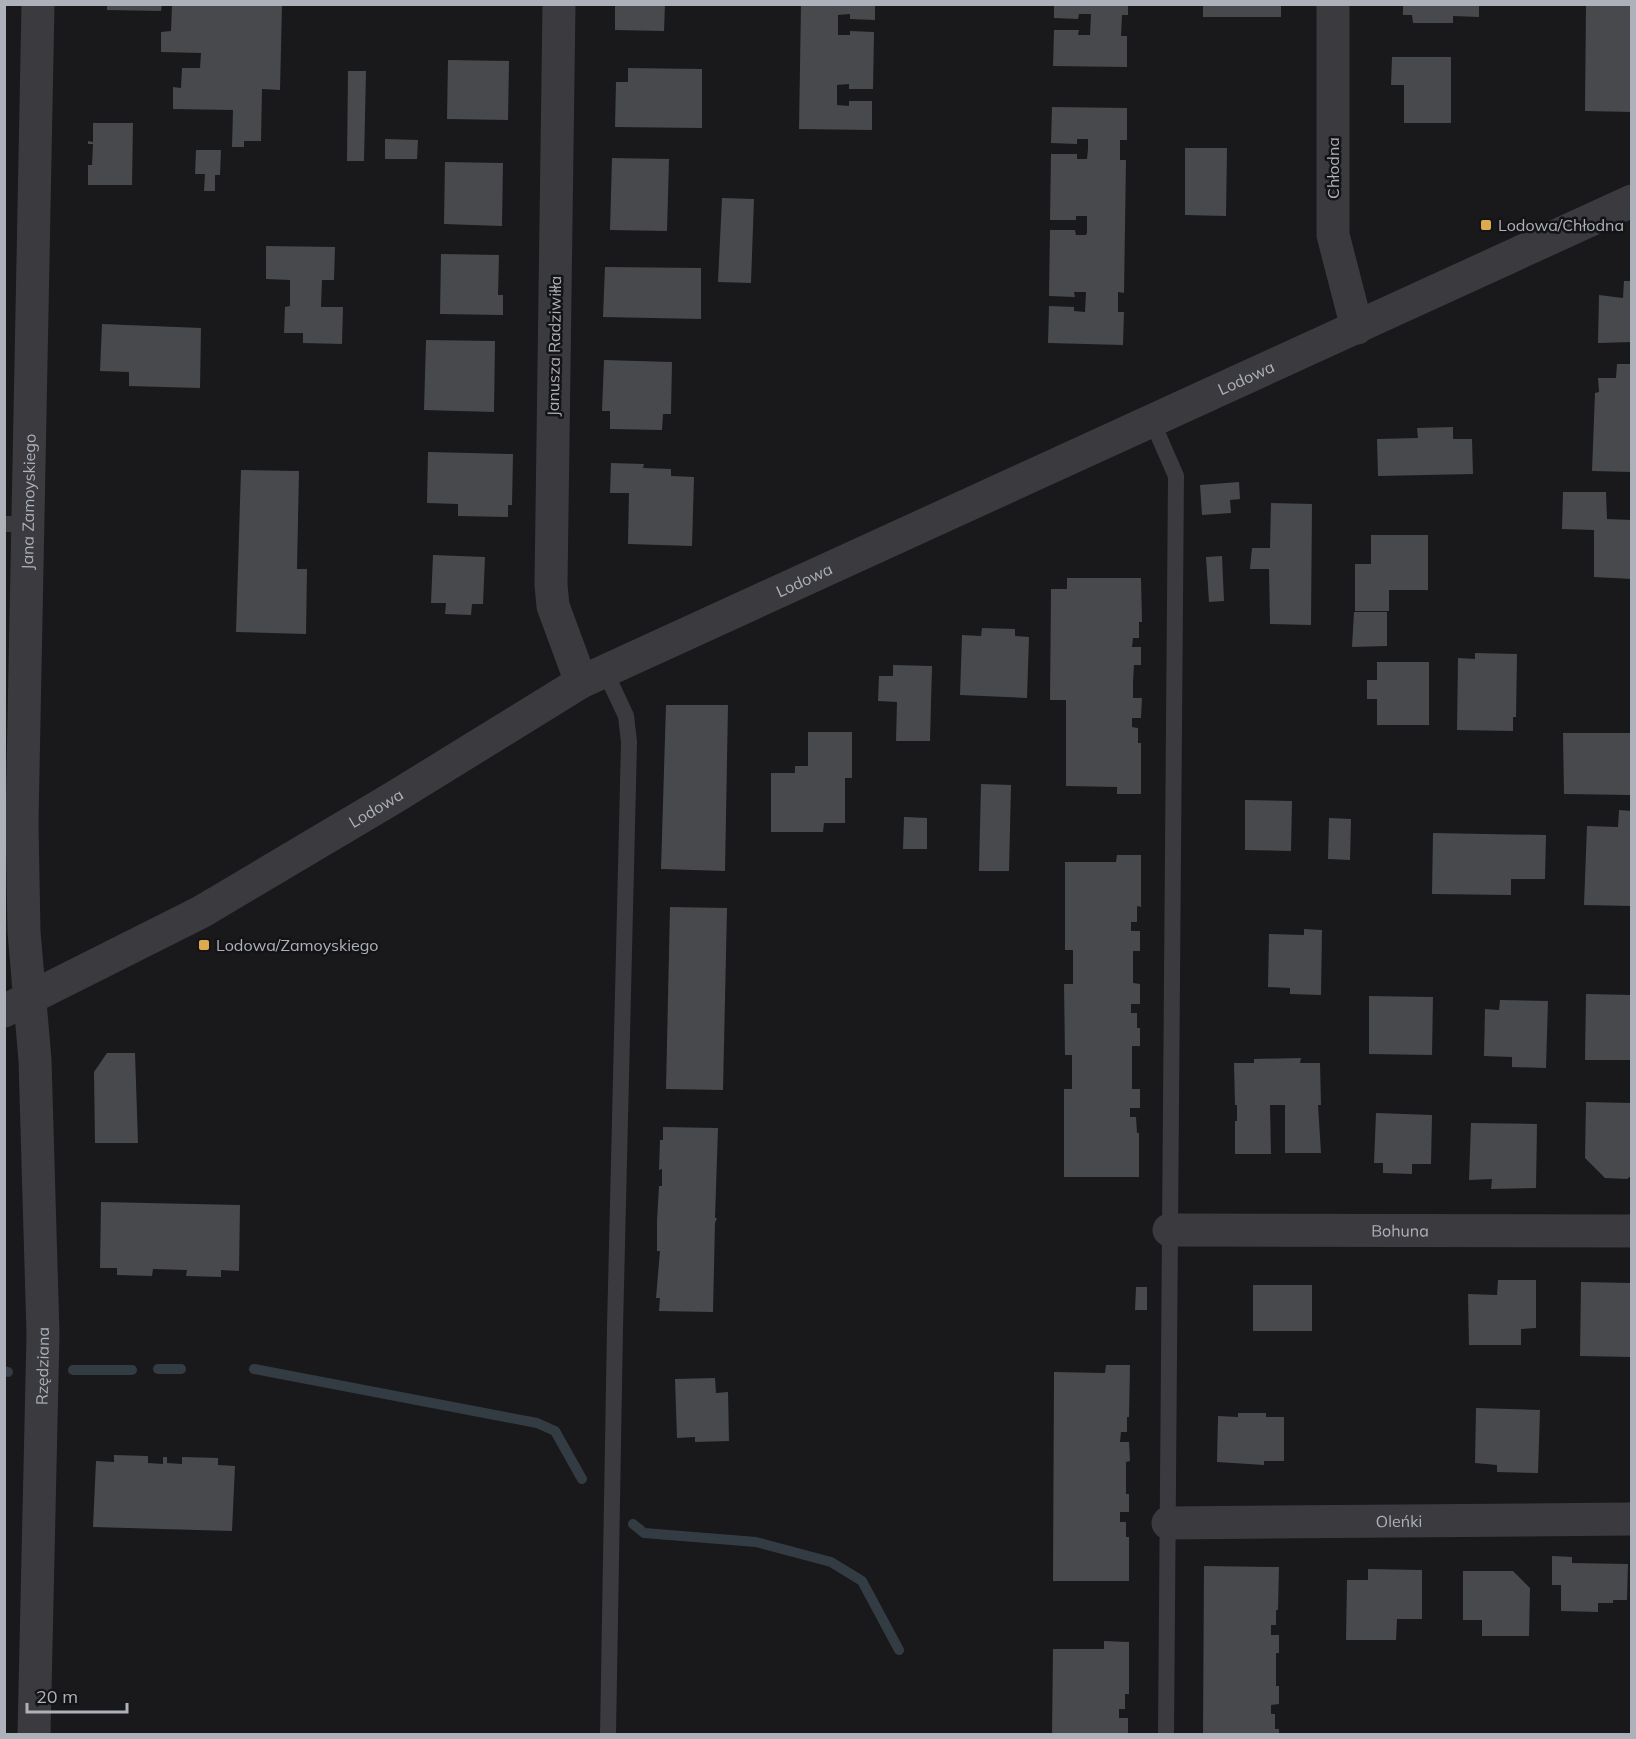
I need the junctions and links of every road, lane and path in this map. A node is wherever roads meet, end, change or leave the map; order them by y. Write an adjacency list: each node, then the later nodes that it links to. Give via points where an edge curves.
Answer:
1 (38, 4): 7 (street, Jana Zamoyskiego)
2 (559, 4): 8 (street, Janusza Radziwiłła, via 550,585 553,606)
3 (1333, 4): 5 (street, Chłodna, via 1333,235)
4 (1632, 201): 5 (street, Lodowa)
5 (1357, 328): 6 (street, Lodowa)
6 (1152, 421): 8 (street, Lodowa); 10 (lane, via 1176,476)
7 (16, 524): 9 (street, Jana Zamoyskiego, via 24,932)
8 (593, 676): 9 (street, Lodowa, via 201,912); 15 (lane, via 626,716 629,742)
9 (17, 1005): 14 (street, Rzędziana, via 35,1060 43,1334)
10 (1170, 1230): 11 (street, Bohuna); 13 (lane)
11 (1632, 1231)
12 (1632, 1519): 13 (street, Oleńki)
13 (1168, 1523): 16 (lane)
14 (34, 1734)
15 (608, 1734)
16 (1166, 1734)

